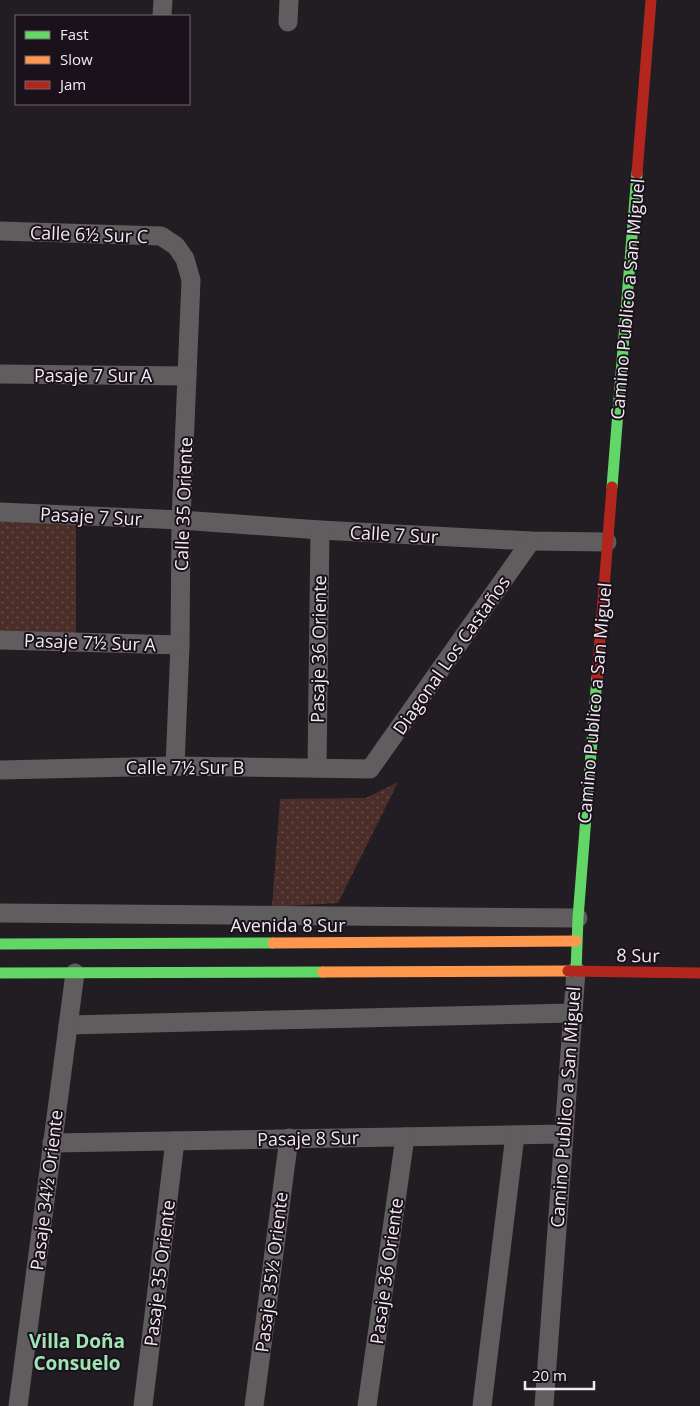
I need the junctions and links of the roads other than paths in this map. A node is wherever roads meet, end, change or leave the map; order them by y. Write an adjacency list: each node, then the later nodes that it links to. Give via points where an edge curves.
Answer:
1 (163, 0): 4 (street)
2 (289, 0): 5 (street)
3 (651, 0): 14 (street, Camino Publico a San Miguel)
4 (162, 15)
5 (288, 22)
6 (0, 231): 7 (street, Calle 6½ Sur C, via 161,236)
7 (176, 246): 9 (street, Calle 35 Oriente, via 185,259 192,280)
8 (0, 374): 9 (street, Pasaje 7 Sur A)
9 (187, 376): 11 (street, Calle 35 Oriente)
10 (0, 512): 11 (street, Pasaje 7 Sur)
11 (182, 520): 12 (street, Calle 7 Sur); 16 (street, Calle 35 Oriente)
12 (320, 530): 13 (street, Calle 7 Sur); 18 (street, Pasaje 36 Oriente)
13 (531, 541): 14 (street, Calle 7 Sur); 19 (street, Diagonal Los Castaños)
14 (607, 542): 22 (street, Camino Publico a San Miguel)
15 (0, 640): 16 (street, Pasaje 7½ Sur A)
16 (180, 645): 17 (street, Calle 35 Oriente)
17 (175, 766): 18 (street, Calle 7½ Sur B); 20 (street, Calle 7½ Sur B)
18 (316, 768): 19 (street, Calle 7½ Sur B)
19 (370, 769)
20 (0, 770)
21 (0, 913): 22 (street)
22 (578, 918): 23 (street, Camino Publico a San Miguel)
23 (576, 941): 24 (street, Avenida 8 Sur); 25 (street, Camino Publico a San Miguel)
24 (0, 944)
25 (576, 971): 27 (street); 28 (street, 8 Sur); 29 (street, Camino Publico a San Miguel)
26 (0, 973): 27 (street)
27 (75, 973): 30 (street, Pasaje 34½ Oriente)
28 (700, 973)
29 (572, 1013): 30 (street); 31 (street, Camino Publico a San Miguel)
30 (68, 1025): 36 (street, Pasaje 34½ Oriente)
31 (563, 1134): 32 (street, Pasaje 8 Sur); 42 (street, Camino Publico a San Miguel)
32 (515, 1135): 33 (street, Pasaje 8 Sur); 41 (street)
33 (405, 1137): 34 (street, Pasaje 8 Sur); 40 (street, Pasaje 36 Oriente)
34 (289, 1138): 35 (street, Pasaje 8 Sur); 39 (street, Pasaje 35½ Oriente)
35 (175, 1141): 36 (street, Pasaje 8 Sur); 38 (street, Pasaje 35 Oriente)
36 (52, 1143): 37 (street, Pasaje 34½ Oriente)
37 (18, 1406)
38 (143, 1406)
39 (254, 1406)
40 (367, 1406)
41 (482, 1406)
42 (544, 1406)

